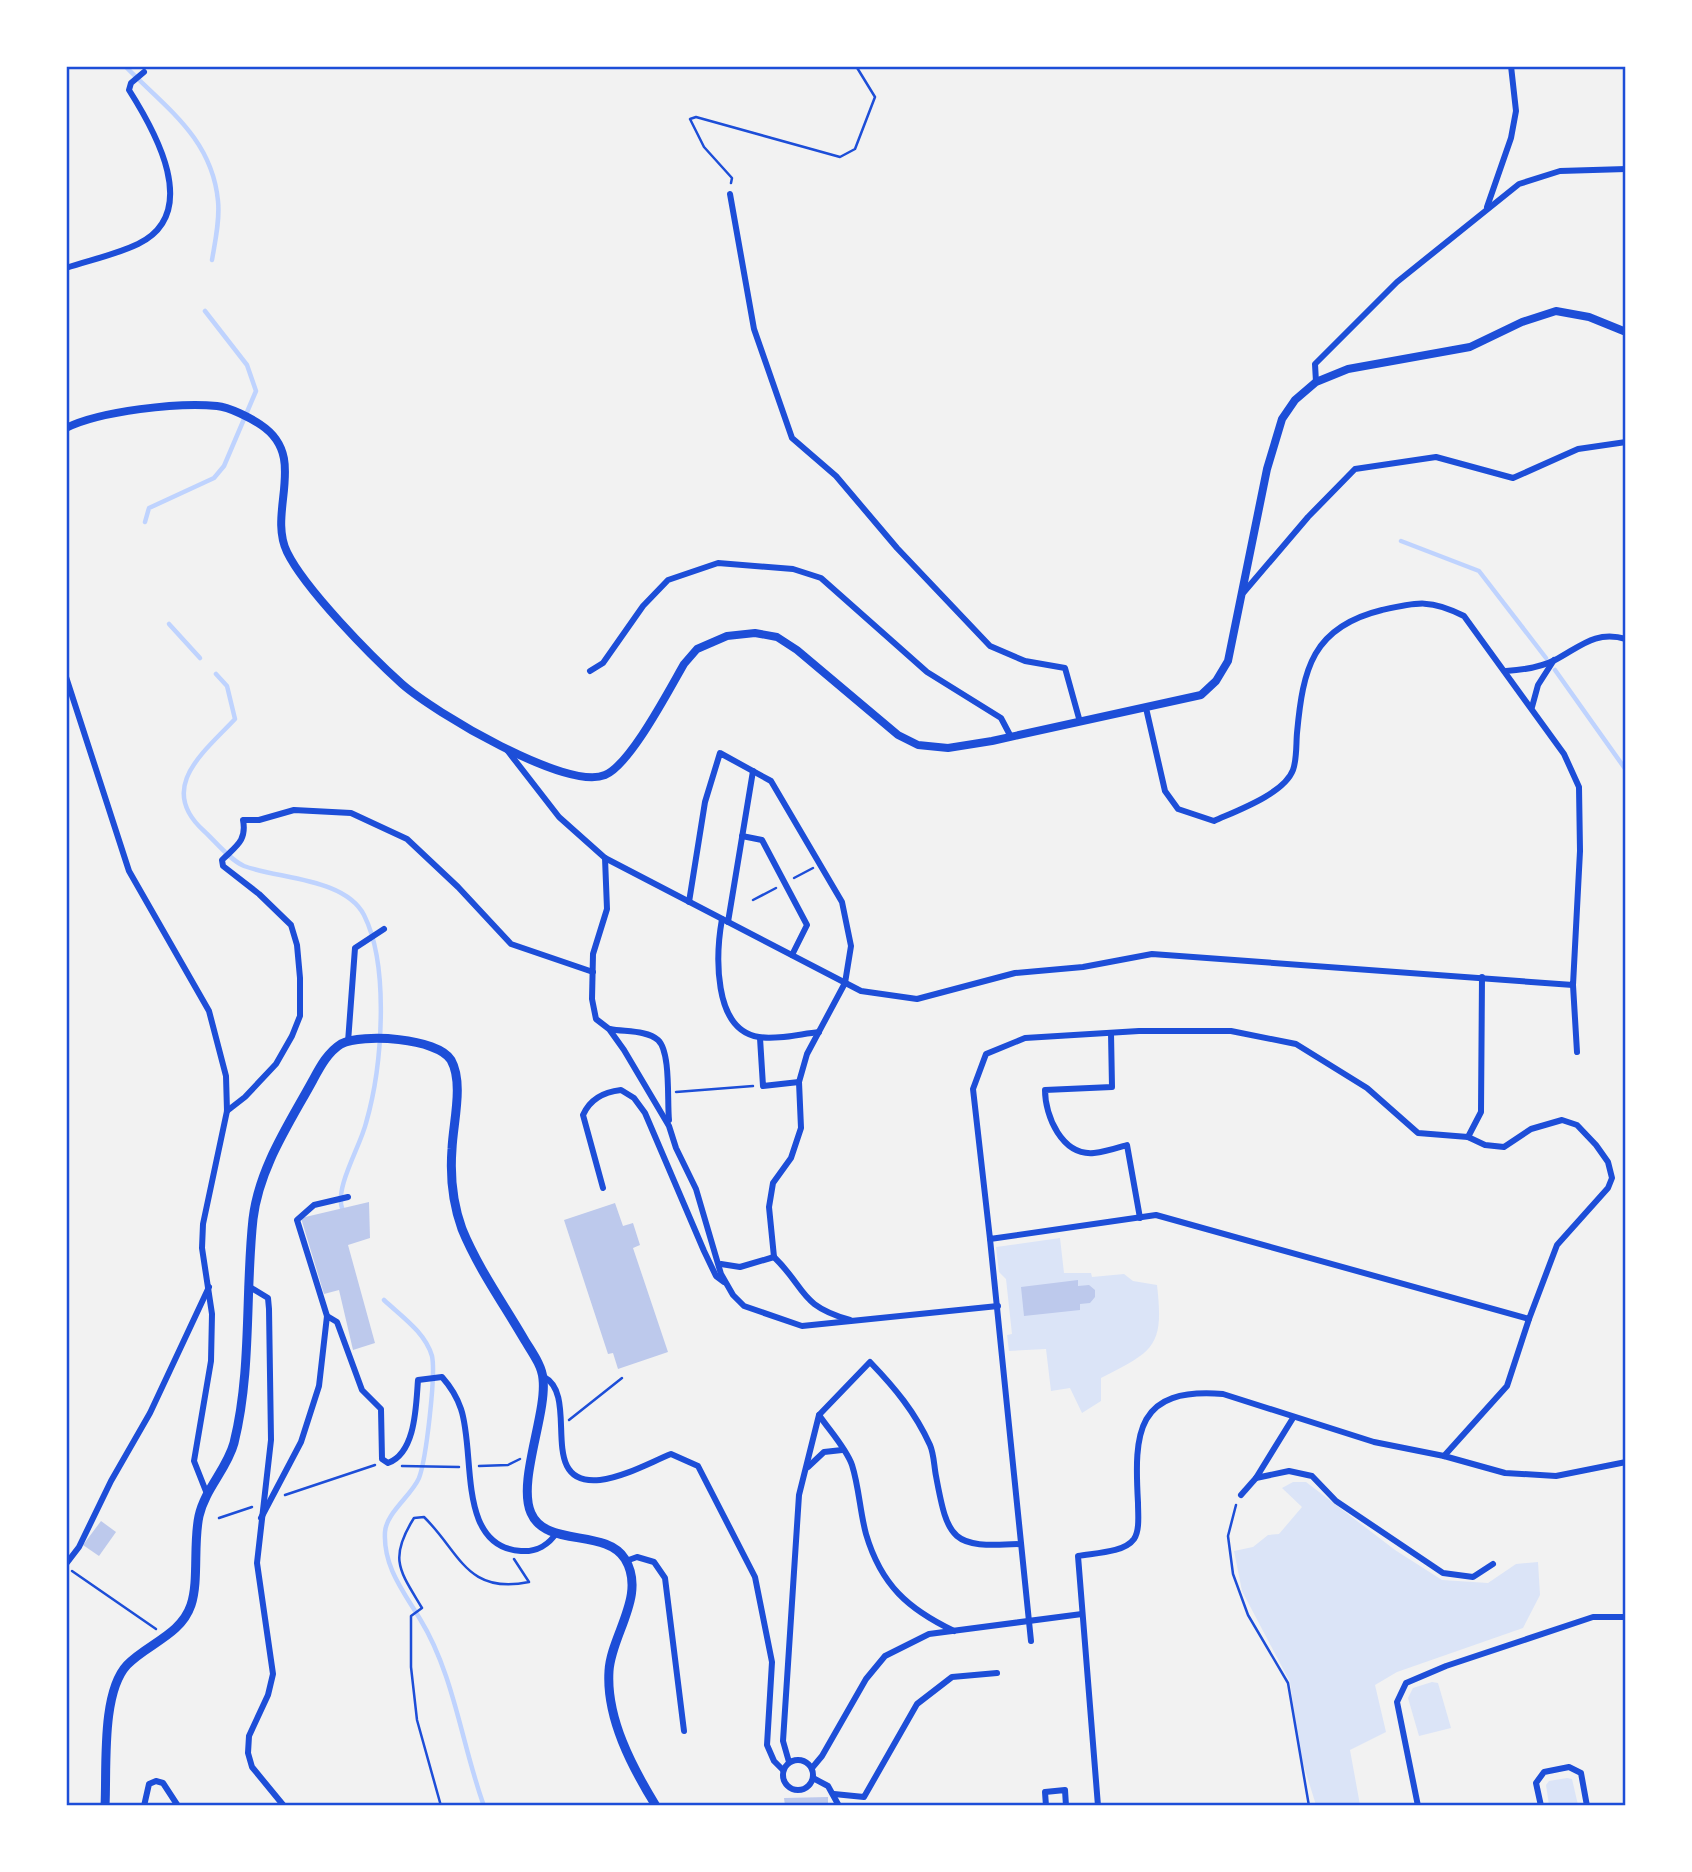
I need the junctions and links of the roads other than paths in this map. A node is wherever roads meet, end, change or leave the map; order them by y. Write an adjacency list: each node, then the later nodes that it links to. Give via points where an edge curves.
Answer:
1 (1511, 66): 5 (street, via 1516,111)
2 (144, 72): 6 (street, via 129,90 161,144 170,195 167,216 140,244)
3 (1626, 169): 5 (street, via 1539,176 1519,184)
4 (730, 194): 19 (street, via 754,329 792,438 836,476 990,646 1026,661 1065,668)
5 (1487, 209): 8 (street, via 1397,282 1338,338 1315,364)
6 (66, 268)
7 (1626, 332): 8 (street, via 1589,317 1556,311 1469,346 1348,369)
8 (1317, 382): 11 (street, via 1295,400 1282,419 1267,469)
9 (66, 428): 21 (street, via 87,418 219,406 261,425 285,459 279,528 300,574 403,684)
10 (1626, 442): 11 (street, via 1578,449 1513,478 1436,457 1355,469)
11 (1244, 592): 18 (street, via 1228,661 1216,681 1201,695)
12 (1626, 639): 13 (street, via 1611,635 1588,639)
13 (1554, 660): 15 (street, via 1527,670); 17 (street, via 1538,685)
14 (590, 671): 20 (street, via 603,663 667,580 718,563 793,569 821,578 927,672 1001,718)
15 (1506, 671): 17 (street); 18 (street, via 1464,616 1439,603 1404,605 1345,623 1321,642 1305,672 1293,771 1268,796 1214,821 1178,810 1165,791)
16 (66, 677): 40 (street, via 138,892 209,1010 226,1076)
17 (1532, 707): 32 (street, via 1564,754 1579,787)
18 (1146, 708): 19 (street)
19 (1080, 722): 20 (street)
20 (1010, 737): 21 (street, via 948,748 918,745 898,735 797,650 777,637 755,633 727,636 697,649 620,766 607,775 592,779 567,774)
21 (505, 748): 24 (street, via 559,817)
22 (753, 771): 23 (street); 25 (street, via 720,753 705,802); 31 (street, via 771,781 842,902 851,946)
23 (742, 836): 26 (street); 28 (street, via 762,840 807,925)
24 (605, 858): 25 (street); 29 (street, via 607,909 593,954)
25 (689, 902): 26 (street)
26 (725, 921): 28 (street); 36 (street, via 717,945 723,999 735,1023)
27 (384, 929): 37 (street, via 355,947)
28 (792, 955): 31 (street)
29 (593, 972): 33 (street, via 596,1019); 40 (street, via 511,944 407,839 351,813 294,810 243,820 241,844 222,860 223,866 291,925 297,945 300,1016 281,1055)
30 (1482, 977): 31 (street, via 1152,954 1014,973 917,999 861,991); 32 (street); 42 (street, via 1480,1112)
31 (845, 983): 34 (street)
32 (1573, 985): 38 (street)
33 (609, 1029): 41 (street); 41 (street, via 657,1039 666,1054)
34 (819, 1032): 36 (street); 39 (street)
35 (1111, 1033): 42 (street, via 1231,1031 1296,1044 1367,1088 1418,1133); 45 (street, via 1112,1087 1045,1090 1045,1105 1053,1128 1069,1144 1092,1154 1127,1145); 46 (street, via 1025,1038 986,1054 973,1089)
36 (760, 1038): 39 (street, via 763,1086)
37 (352, 1041): 50 (main road, via 333,1051 322,1064 267,1165 255,1201); 56 (main road, via 428,1043 445,1052 453,1063 451,1176 461,1226)
38 (1577, 1052)
39 (799, 1082): 47 (street, via 802,1128 774,1183 769,1207)
40 (227, 1111): 49 (street, via 203,1224 202,1248)
41 (669, 1126): 48 (street)
42 (1468, 1137): 54 (street, via 1504,1147 1531,1129 1562,1120 1577,1125 1608,1162 1612,1178 1608,1188 1557,1244)
43 (603, 1188): 51 (street, via 583,1115 588,1104 621,1090 645,1113 704,1251 716,1276)
44 (348, 1196): 53 (street, via 314,1205 298,1220)
45 (1140, 1218): 46 (street); 54 (street, via 1156,1215)
46 (990, 1239): 52 (street)
47 (774, 1257): 48 (street, via 740,1267); 55 (street, via 803,1297 827,1313)
48 (721, 1265): 51 (street)
49 (210, 1285): 64 (street, via 211,1361 194,1461); 71 (street, via 150,1413)
50 (248, 1286): 64 (main road, via 242,1394 233,1447); 66 (street, via 268,1298 269,1309 271,1440)
51 (728, 1286): 55 (street, via 744,1306 802,1326)
52 (998, 1306): 55 (street); 68 (street)
53 (327, 1316): 66 (street, via 318,1386 304,1431); 67 (street, via 337,1322 362,1390 382,1409 382,1459 388,1463 397,1460 408,1445 418,1380 442,1377 462,1410 477,1517 496,1546 537,1550)
54 (1529, 1319): 60 (street, via 1507,1386)
55 (854, 1321)
56 (544, 1377): 67 (main road, via 528,1509); 81 (street, via 558,1395 564,1460 572,1474 603,1480 671,1454 698,1466 755,1577 772,1662 767,1745)
57 (819, 1415): 59 (street); 62 (street); 68 (street, via 870,1362 904,1397 931,1447 944,1522 960,1539 980,1546)
58 (1293, 1418): 60 (street, via 1374,1442); 63 (street); 72 (street, via 1223,1394 1198,1392 1160,1404 1138,1437 1135,1539 1125,1547 1078,1556)
59 (842, 1450): 62 (street, via 824,1452); 75 (street, via 851,1463 866,1535 877,1563 897,1594 918,1613)
60 (1444, 1456): 61 (street, via 1505,1473 1556,1476)
61 (1626, 1462)
62 (806, 1468): 79 (street, via 799,1495 782,1741)
63 (1255, 1478): 65 (street); 70 (street, via 1289,1471 1312,1476 1335,1501 1443,1573 1473,1577)
64 (207, 1494): 84 (main road, via 197,1527 193,1602 183,1623 125,1667 111,1699)
65 (1241, 1495)
66 (261, 1518): 87 (street, via 257,1563 273,1674 249,1736 248,1753 252,1767)
67 (557, 1532): 69 (main road, via 607,1546)
68 (1019, 1544): 74 (street)
69 (626, 1561): 78 (street, via 637,1557 654,1562 665,1578); 88 (main road, via 633,1590 612,1652 610,1697 619,1732)
70 (1493, 1564)
71 (66, 1565)
72 (1082, 1614): 74 (street); 92 (street)
73 (1626, 1617): 93 (street, via 1594,1617 1406,1683 1397,1702)
74 (1029, 1620): 75 (street); 76 (street)
75 (954, 1630): 80 (street, via 929,1634 885,1656)
76 (1031, 1640)
77 (997, 1673): 83 (street, via 951,1677 917,1704 864,1797)
78 (684, 1731)
79 (789, 1762): 80 (street, via 799,1759); 81 (street)
80 (812, 1768): 82 (street)
81 (783, 1770): 82 (street, via 786,1784 794,1790 804,1789)
82 (813, 1778): 83 (street)
83 (834, 1794): 89 (street)
84 (105, 1805)
85 (144, 1805): 86 (street, via 149,1784 156,1781 163,1783)
86 (178, 1805)
87 (284, 1805)
88 (656, 1805)
89 (839, 1805)
90 (1046, 1805): 91 (street, via 1045,1792 1065,1790)
91 (1066, 1805)
92 (1098, 1805)
93 (1418, 1805)
94 (1541, 1805): 95 (street, via 1536,1783 1544,1772 1569,1767 1581,1773)
95 (1587, 1805)

